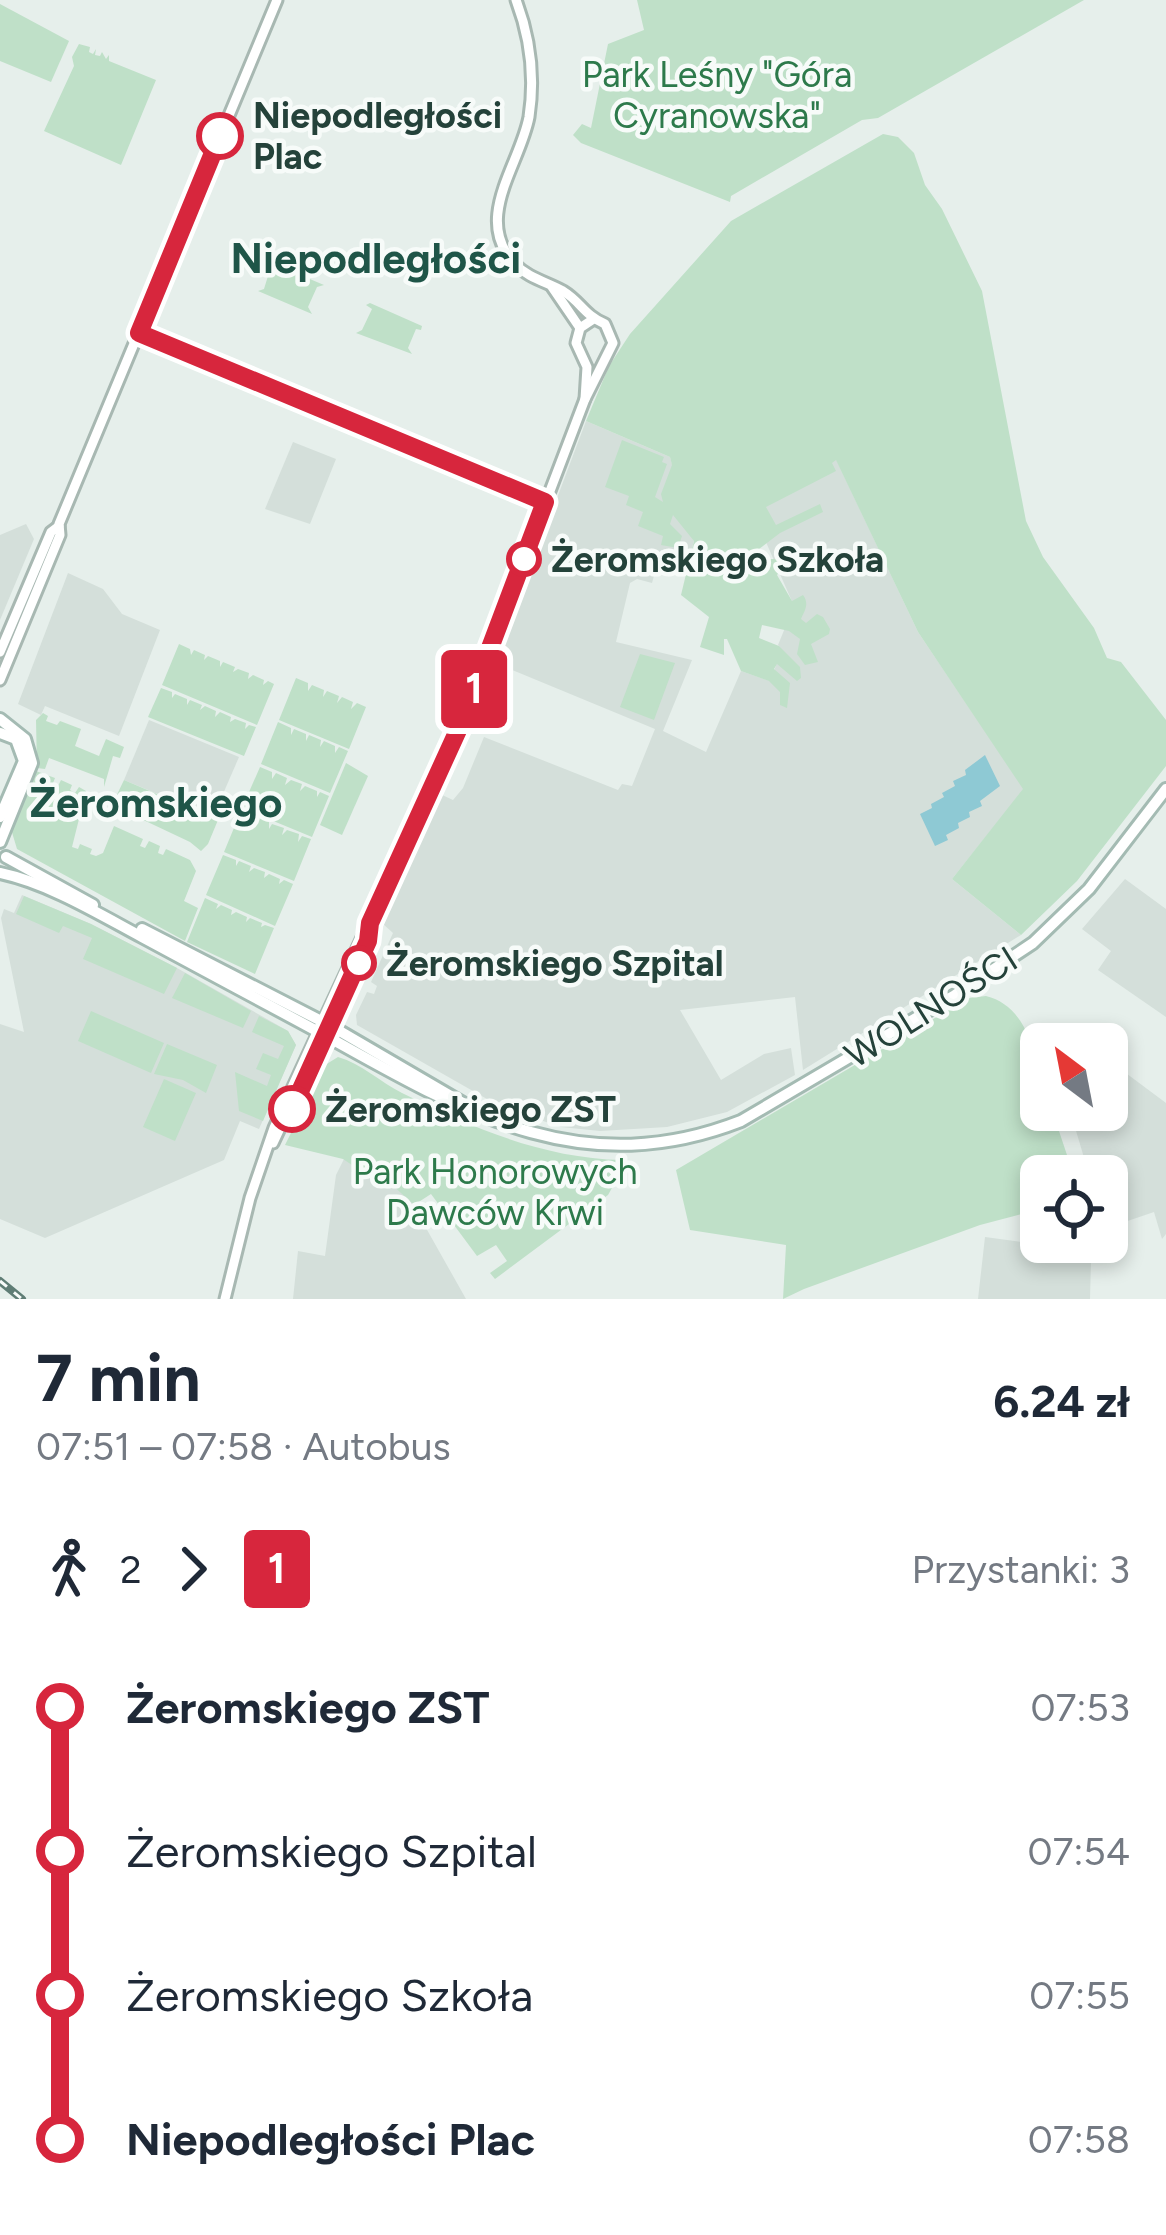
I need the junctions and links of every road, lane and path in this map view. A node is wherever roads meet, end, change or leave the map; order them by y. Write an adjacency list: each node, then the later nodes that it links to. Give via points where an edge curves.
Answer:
1 (277, 0): 9 (street)
2 (516, 0): 3 (street, via 528,42 530,104 496,211 515,264)
3 (552, 287): 4 (street); 5 (street)
4 (592, 320): 5 (street); 6 (street, via 613,338)
5 (580, 328): 7 (street)
6 (602, 358): 7 (street); 8 (street)
7 (584, 361): 8 (street)
8 (585, 399): 19 (street, via 464,717)
9 (58, 526): 10 (street); 11 (street)
10 (0, 652)
11 (0, 680)
12 (0, 719): 16 (main road, via 25,739 32,763)
13 (0, 733): 15 (main road, via 16,740 24,761)
14 (1166, 789): 19 (main road, WOLNOŚCI, via 1076,904 1015,957 741,1121 695,1137 642,1146 564,1142 491,1120)
15 (0, 817)
16 (0, 842): 17 (main road)
17 (6, 857): 18 (main road); 19 (main road)
18 (0, 872): 19 (main road)
19 (324, 1028): 20 (street, via 250,1198)
20 (225, 1299)

